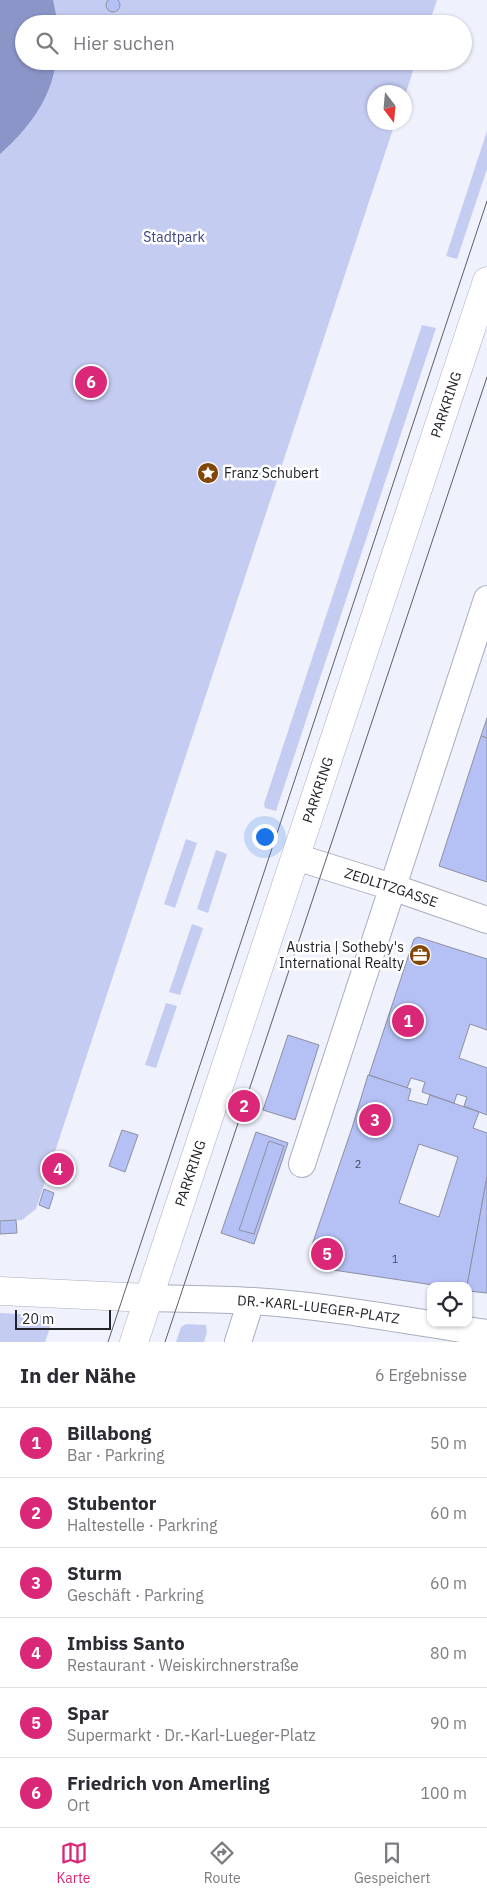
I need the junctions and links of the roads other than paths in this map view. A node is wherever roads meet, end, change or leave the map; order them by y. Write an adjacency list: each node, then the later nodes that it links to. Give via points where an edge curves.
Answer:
1 (484, 298): 3 (main road, PARKRING)
2 (487, 599): 4 (street)
3 (296, 857): 4 (street, ZEDLITZGASSE); 8 (main road, PARKRING)
4 (392, 887): 5 (street, ZEDLITZGASSE); 6 (street)
5 (487, 920)
6 (302, 1164)
7 (0, 1291): 8 (main road)
8 (148, 1298): 9 (street, DR.-KARL-LUEGER-PLATZ); 11 (main road, PARKRING)
9 (251, 1301): 10 (street, DR.-KARL-LUEGER-PLATZ, via 345,1311); 12 (street)
10 (487, 1333)
11 (134, 1342)
12 (238, 1342)

